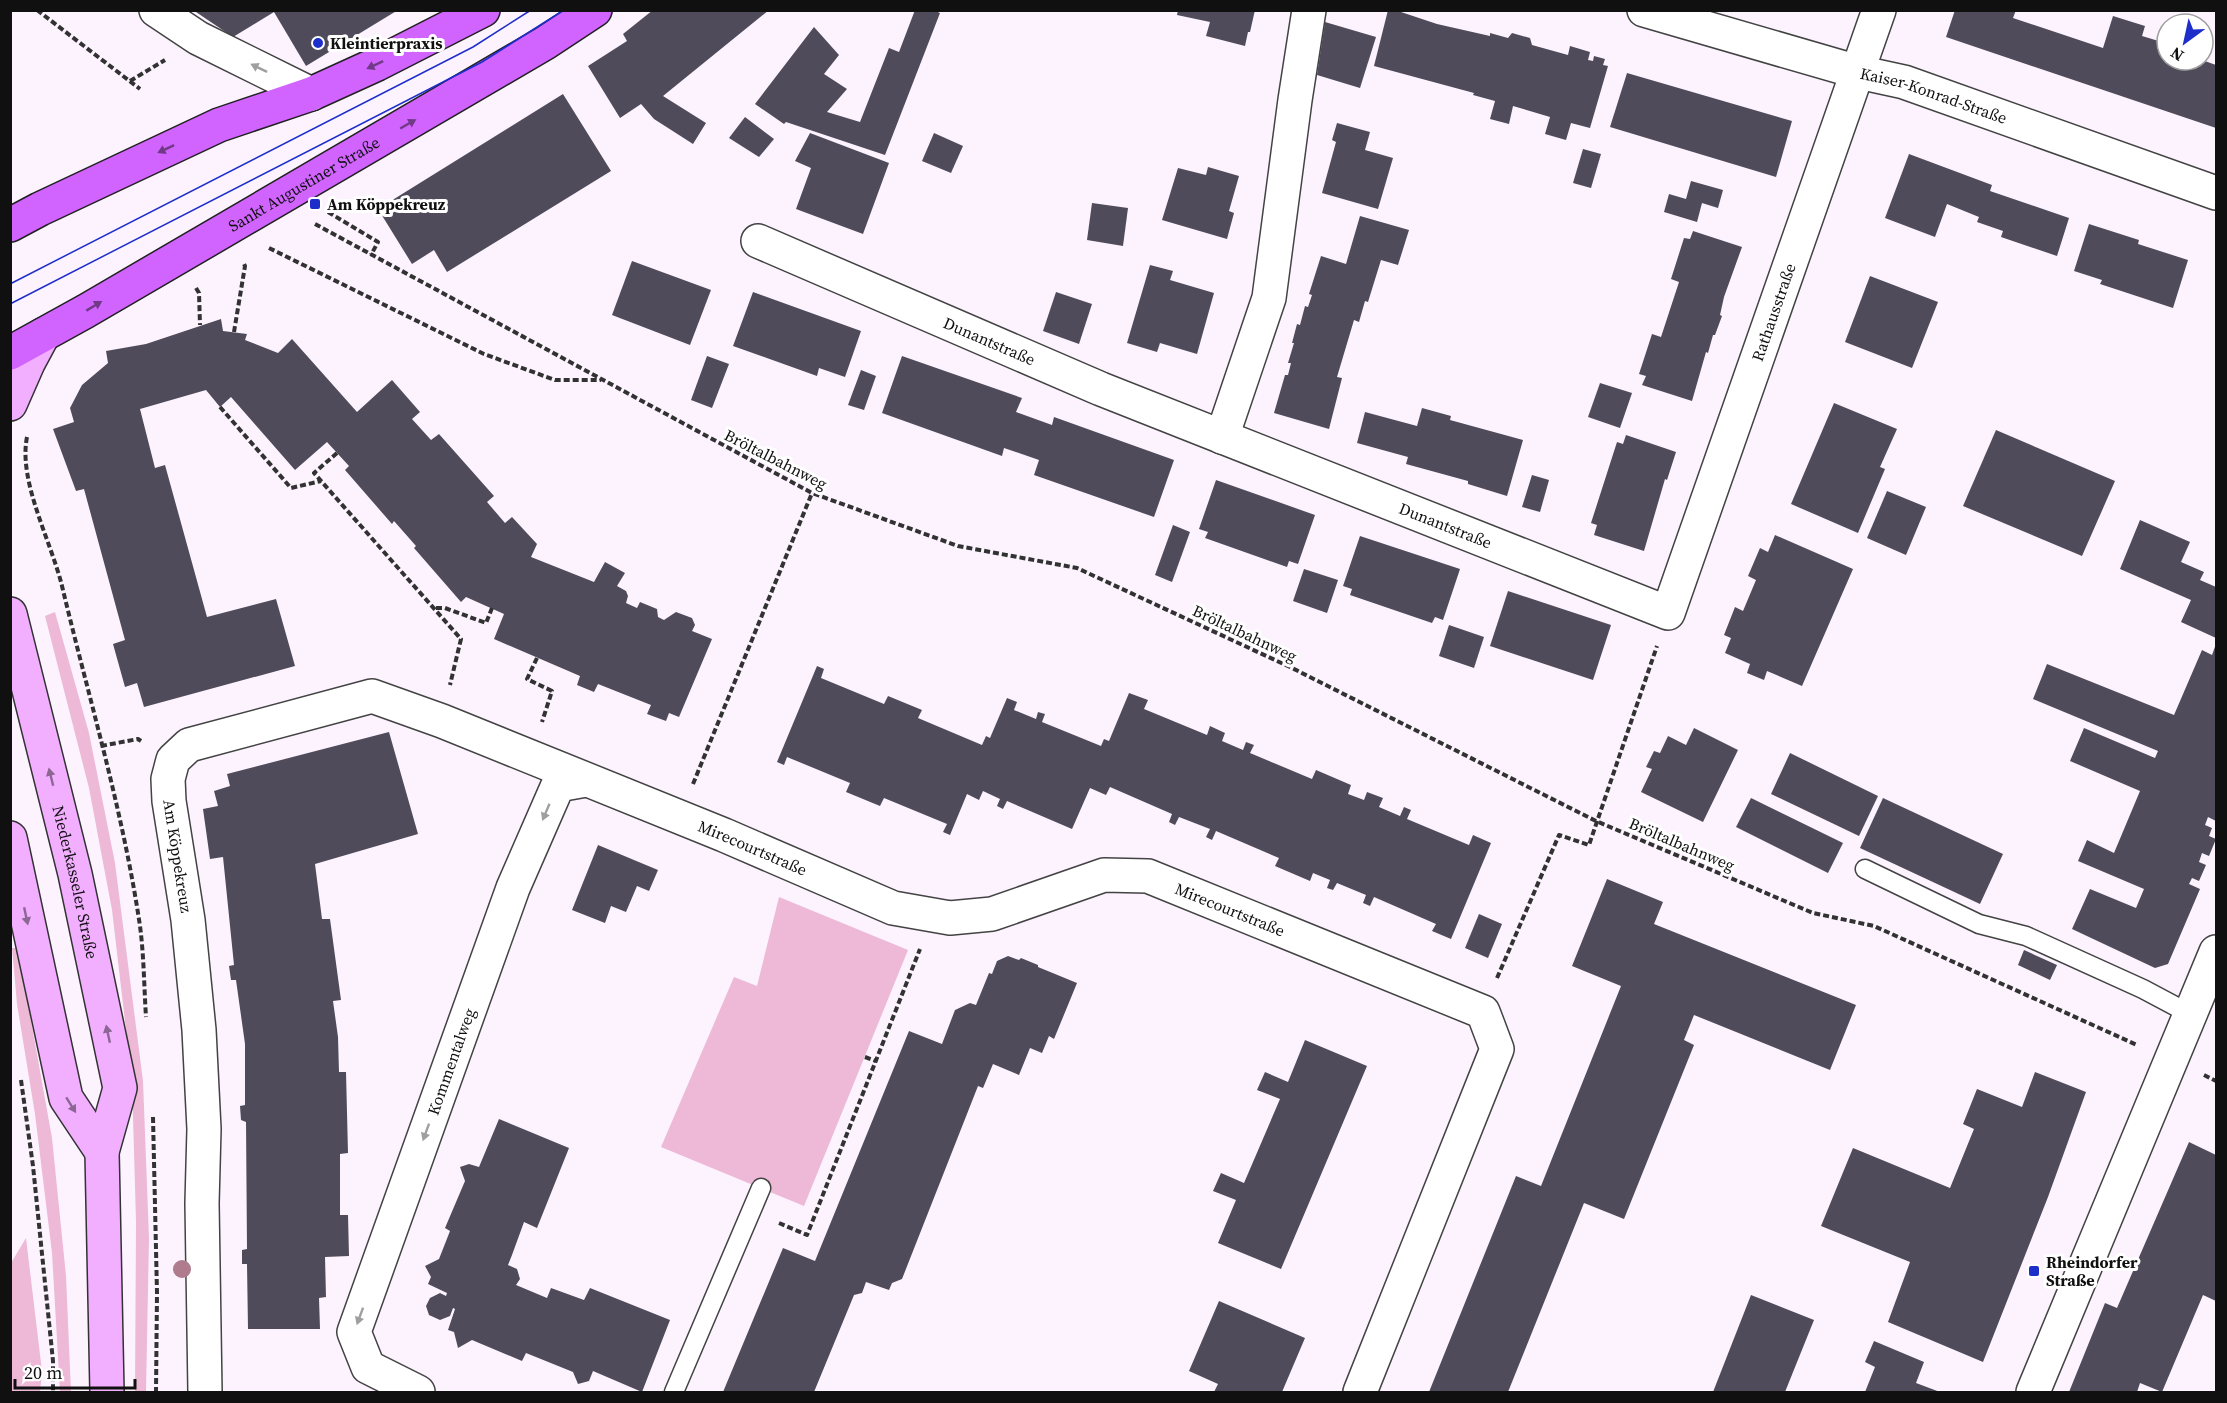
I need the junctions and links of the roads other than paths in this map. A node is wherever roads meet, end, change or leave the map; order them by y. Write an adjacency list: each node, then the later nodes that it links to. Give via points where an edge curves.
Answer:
1 (483, 10): 8 (main road, one-way to 8)
2 (595, 10): 13 (main road, Sankt Augustiner Straße, one-way to 2, via 545,43)
3 (1309, 10): 16 (street, via 1269,298)
4 (1644, 10): 7 (street, Kaiser-Konrad-Straße)
5 (1879, 10): 7 (street, Rathausstraße)
6 (160, 12): 8 (street, one-way to 6, via 198,38)
7 (1857, 72): 9 (street, Kaiser-Konrad-Straße, via 1904,82); 17 (street, Rathausstraße)
8 (311, 94): 10 (main road, one-way to 10, via 219,125)
9 (2217, 193)
10 (25, 210): 11 (main road)
11 (10, 225)
12 (758, 241): 16 (street, Dunantstraße)
13 (43, 335): 14 (main road, Sankt Augustiner Straße); 15 (main road)
14 (10, 353)
15 (10, 404)
16 (1222, 437): 17 (street, Dunantstraße)
17 (1668, 613)
18 (10, 614): 24 (main road, Niederkasseler Straße, one-way to 18, via 120,1088 75,874)
19 (586, 780): 27 (street, Am Köppekreuz, via 372,696 189,745 173,759 168,779 169,801 188,920 204,1118); 28 (street, Kommentalweg, one-way to 28, via 558,785 513,888 354,1332 368,1367); 30 (street, Mirecourtstraße, via 893,908 950,918 993,914 1104,875 1148,876 1483,1012 1497,1049)
20 (10, 838): 24 (main road, one-way to 24, via 66,1098)
21 (1864, 869): 23 (lane, via 1979,924 2026,936)
22 (2217, 952): 23 (street)
23 (2190, 1014): 31 (street)
24 (102, 1152): 26 (main road, Niederkasseler Straße)
25 (760, 1188): 29 (lane)
26 (107, 1392)
27 (205, 1392)
28 (418, 1392)
29 (674, 1392)
30 (1360, 1392)
31 (2033, 1392)

